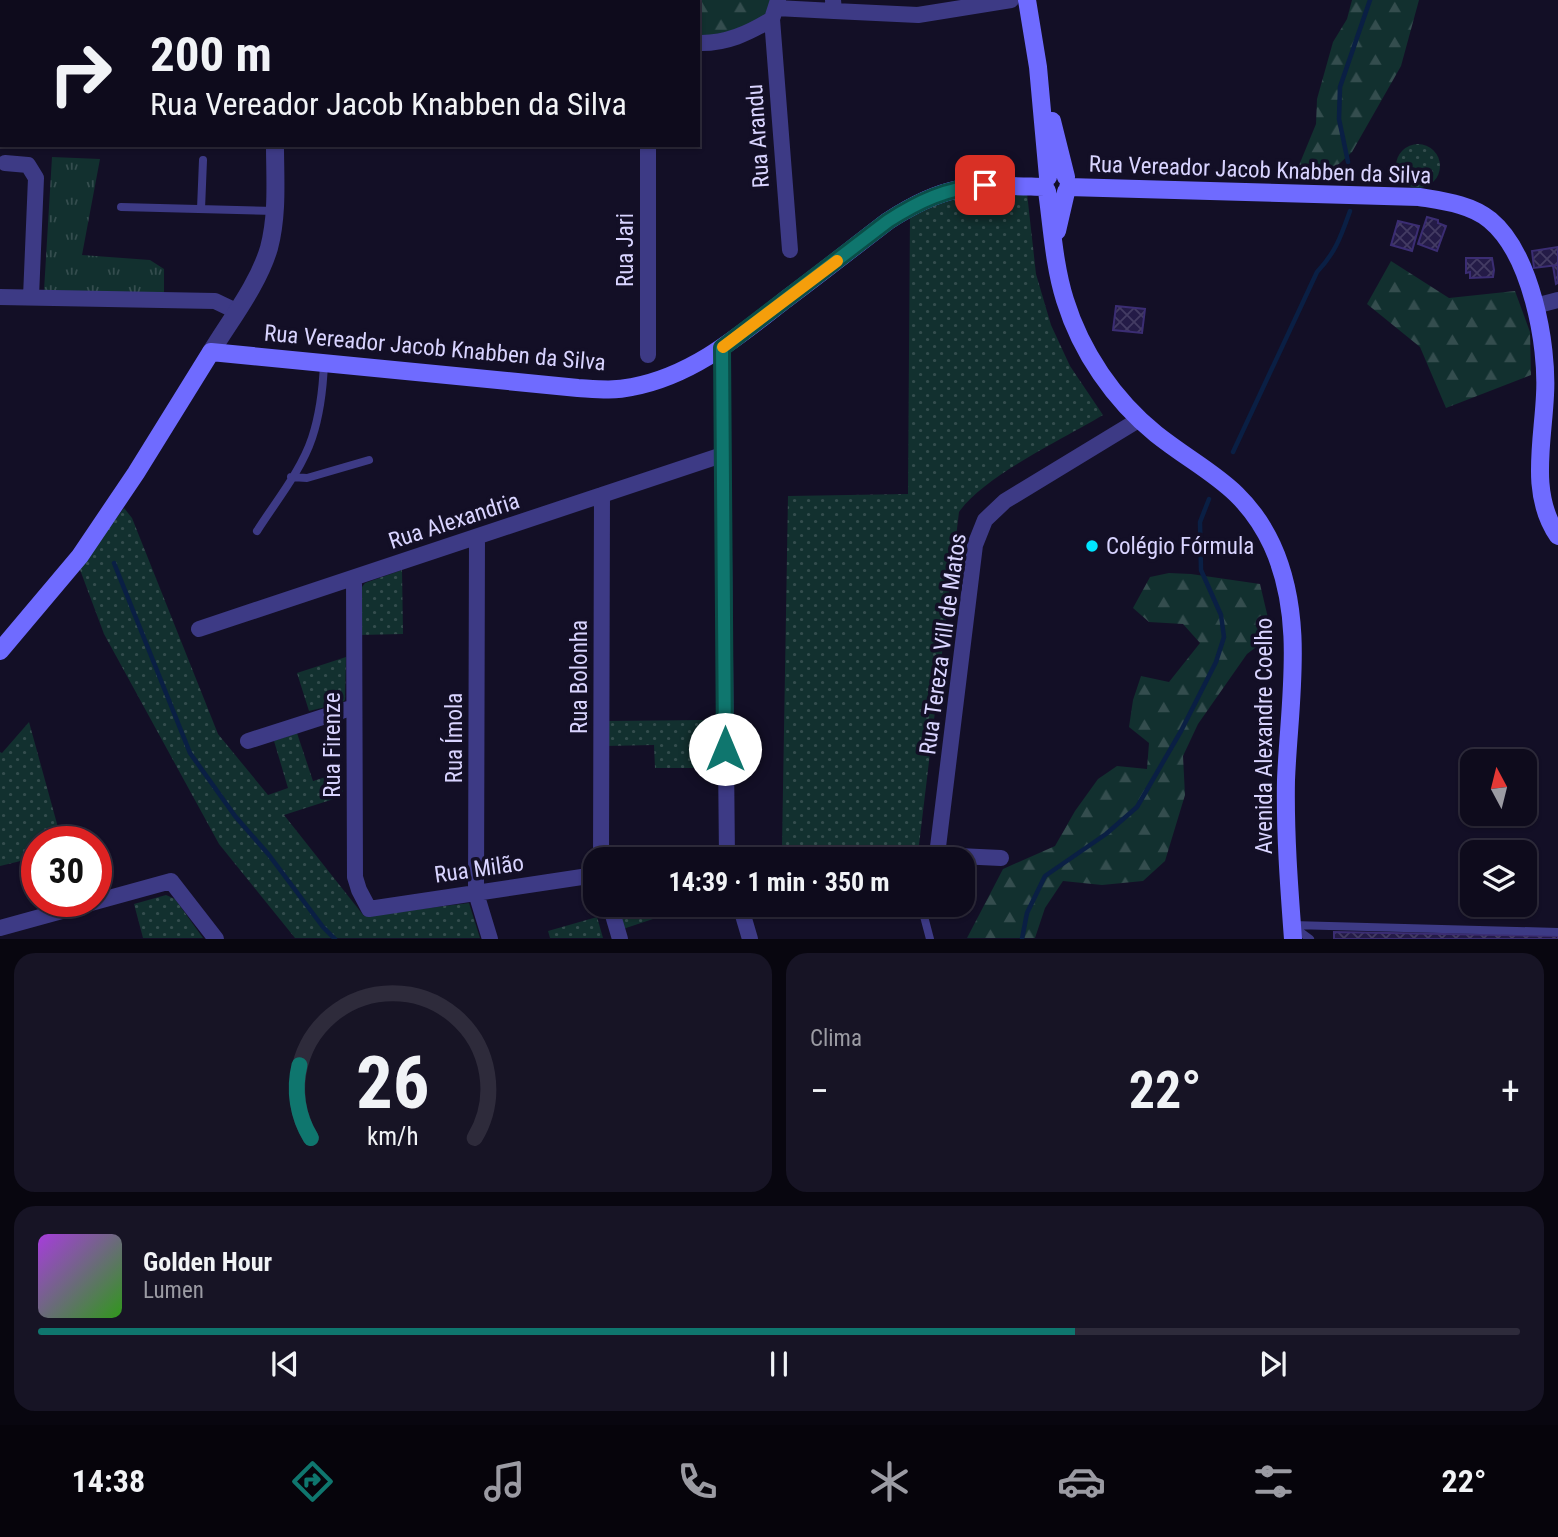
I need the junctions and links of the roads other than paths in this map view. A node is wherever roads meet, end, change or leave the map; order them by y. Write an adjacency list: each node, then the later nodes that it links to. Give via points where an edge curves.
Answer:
1 (1011, 0): 3 (street, via 918,15)
2 (1027, 0): 10 (main road, Avenida Alexandre Coelho)
3 (834, 6): 4 (street)
4 (775, 9): 5 (street, via 739,37); 14 (street, Rua Arandu)
5 (700, 43)
6 (275, 147): 13 (street)
7 (648, 147): 22 (street, Rua Jari)
8 (203, 160): 12 (lane)
9 (5, 163): 16 (street, via 28,165 36,178)
10 (1057, 185): 18 (main road, Rua Vereador Jacob Knabben da Silva, via 1419,197 1465,206 1504,233); 20 (main road, Rua Vereador Jacob Knabben da Silva, via 959,187 913,205); 24 (main road, Avenida Alexandre Coelho, via 1054,241 1076,331 1102,376)
11 (121, 207): 12 (lane)
12 (201, 209): 13 (lane)
13 (275, 211): 19 (street, via 262,265)
14 (790, 250)
15 (0, 297): 16 (street)
16 (31, 298): 19 (street, via 215,301)
17 (1558, 300): 18 (street)
18 (1535, 306): 30 (main road, Rua Vereador Jacob Knabben da Silva, via 1545,374 1540,485 1548,522)
19 (236, 311): 21 (street)
20 (722, 348): 23 (main road, Rua Vereador Jacob Knabben da Silva, via 656,381 611,390); 25 (street)
21 (211, 352): 23 (main road, Rua Vereador Jacob Knabben da Silva); 34 (main road, via 80,556)
22 (648, 355)
23 (324, 363): 27 (lane, via 312,438)
24 (1140, 419): 39 (street, Rua Tereza Vill de Matos, via 1004,501 985,520 975,545 937,855); 47 (main road, Avenida Alexandre Coelho, via 1239,495 1271,543 1282,569 1293,642 1286,804)
25 (722, 455): 28 (street, Rua Alexandria); 38 (street)
26 (369, 460): 27 (lane, via 307,478)
27 (291, 477): 29 (lane)
28 (602, 495): 31 (street, Rua Alexandria); 37 (street, Rua Bolonha)
29 (257, 531)
30 (1558, 536)
31 (477, 537): 32 (street, Rua Alexandria); 41 (street, Rua Ímola)
32 (354, 578): 33 (street, Rua Alexandria); 35 (street, Rua Firenze)
33 (199, 629)
34 (1, 648)
35 (354, 707): 36 (street); 42 (street, Rua Firenze, via 355,877)
36 (248, 741)
37 (601, 847)
38 (726, 847)
39 (1001, 858)
40 (583, 877): 41 (street, Rua Milão)
41 (476, 893): 42 (street, Rua Milão); 50 (street, Rua Ímola)
42 (369, 908)
43 (614, 917): 51 (street)
44 (744, 917): 52 (street)
45 (924, 917): 53 (lane)
46 (0, 928): 49 (street, via 171,881)
47 (1292, 932): 48 (lane); 54 (lane)
48 (1558, 932)
49 (216, 939)
50 (490, 939)
51 (620, 939)
52 (750, 939)
53 (930, 939)
54 (1310, 939)

